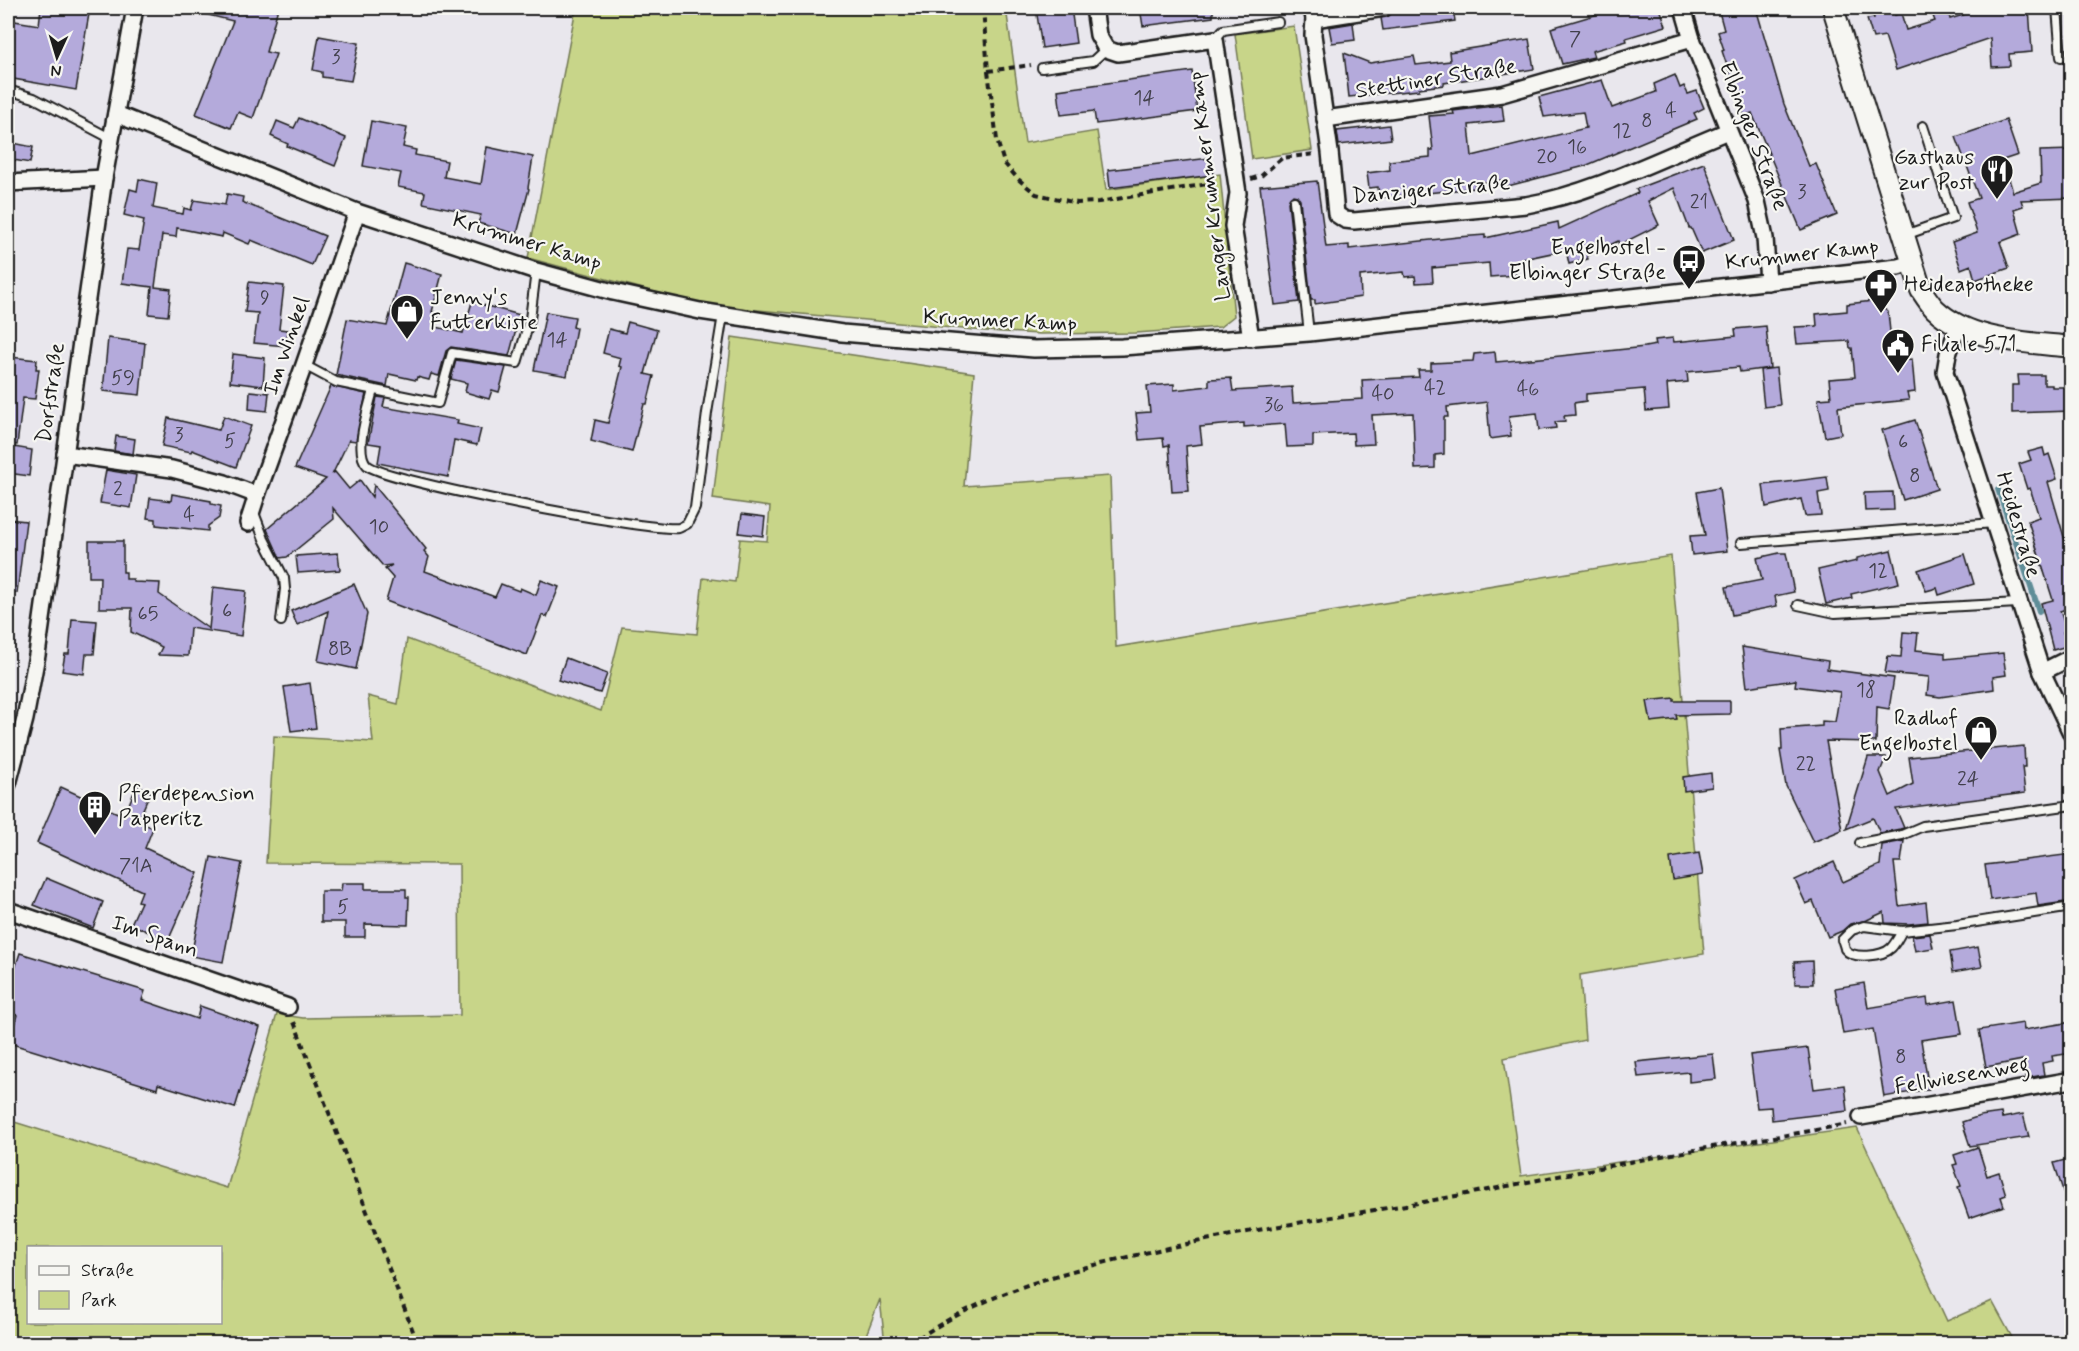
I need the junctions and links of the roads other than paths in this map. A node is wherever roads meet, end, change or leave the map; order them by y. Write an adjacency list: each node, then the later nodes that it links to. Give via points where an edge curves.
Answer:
1 (135, 8): 15 (street, Dorfstraße)
2 (1094, 8): 11 (street, via 1098,34)
3 (1384, 8): 7 (street)
4 (1683, 8): 10 (street, Elbinger Straße)
5 (1833, 8): 24 (street)
6 (2057, 8): 12 (lane)
7 (1313, 13): 16 (street, Danziger Straße, via 1312,35)
8 (1278, 22): 9 (lane, via 1223,30)
9 (1215, 39): 11 (street, Langer Krummer Kamp, via 1119,53); 31 (street, Langer Krummer Kamp, via 1237,182 1233,226)
10 (1692, 39): 16 (street, Stettiner Straße, via 1502,94); 18 (street, Elbinger Straße)
11 (1106, 49): 13 (lane, via 1093,61)
12 (2061, 57)
13 (1042, 68)
14 (8, 90): 19 (lane, via 34,98)
15 (116, 114): 19 (street, Dorfstraße); 23 (street, Krummer Kamp)
16 (1325, 119): 18 (street, Danziger Straße, via 1336,214 1354,221 1548,201)
17 (1923, 126): 24 (lane, via 1953,218)
18 (1728, 131): 27 (street, Elbinger Straße, via 1762,220)
19 (110, 138): 20 (street, Dorfstraße)
20 (104, 178): 21 (street); 35 (street, Dorfstraße)
21 (8, 183)
22 (1294, 201): 30 (lane)
23 (357, 212): 26 (street, Krummer Kamp); 33 (street, Im Winkel)
24 (1903, 236): 25 (street)
25 (1912, 263): 27 (street, Krummer Kamp); 29 (street, via 1921,290 1935,309)
26 (536, 271): 28 (street, Krummer Kamp); 34 (lane, via 530,319 517,363 452,353 437,403)
27 (1768, 282): 30 (street, Krummer Kamp)
28 (723, 315): 31 (street, Krummer Kamp, via 842,333 1034,349); 34 (lane, via 695,508 687,524 679,528 524,506 376,470 366,464 362,452)
29 (1959, 325): 32 (street, via 1983,335); 37 (street, Heidestraße, via 1945,372)
30 (1309, 333): 31 (street, Krummer Kamp)
31 (1251, 338)
32 (2072, 347)
33 (304, 365): 34 (lane, via 336,382); 36 (street, Im Winkel)
34 (373, 390)
35 (65, 454): 36 (street, via 172,469 225,483); 45 (street, Dorfstraße, via 37,655)
36 (253, 509): 41 (lane, via 284,578)
37 (1994, 523): 38 (lane); 39 (street, Heidestraße)
38 (1741, 543)
39 (2018, 603): 40 (lane, via 1835,613); 43 (street, Heidestraße)
40 (1798, 605)
41 (281, 621)
42 (2072, 657): 43 (street)
43 (2042, 672): 44 (street, Heidestraße)
44 (2072, 735)
45 (8, 784)
46 (2072, 805): 47 (lane, via 1923,826 1902,835)
47 (1860, 843)
48 (2072, 907): 50 (lane)
49 (8, 910): 51 (street, Im Spann)
50 (1902, 931): 50 (lane, via 1864,926 1852,930 1842,940 1851,954 1880,954 1891,949)
51 (288, 1008)
52 (2072, 1080): 53 (street, Fellwiesenweg)
53 (1861, 1117)

